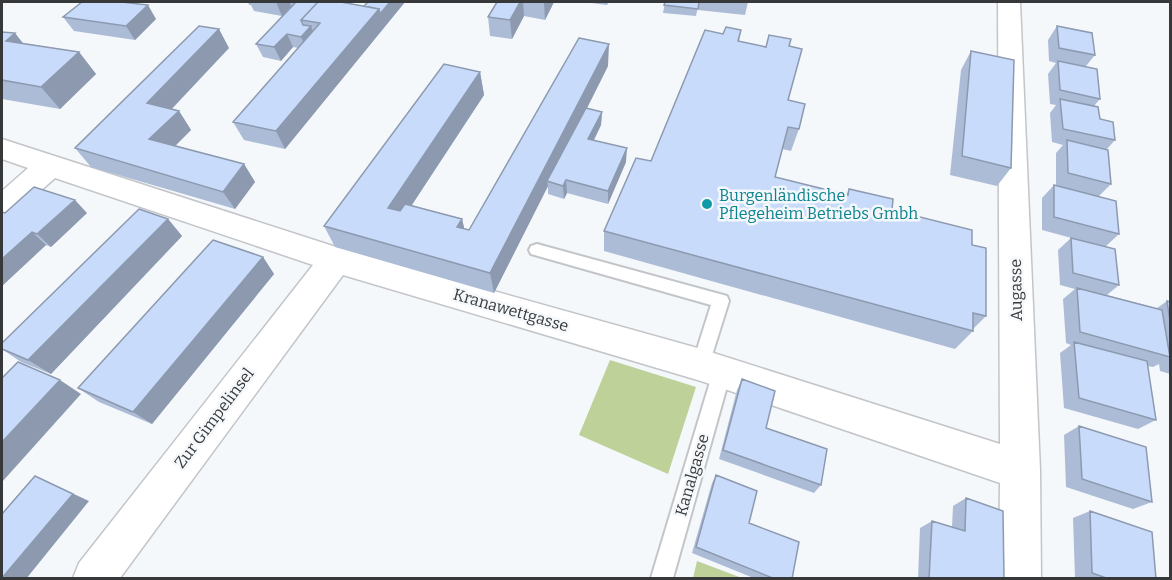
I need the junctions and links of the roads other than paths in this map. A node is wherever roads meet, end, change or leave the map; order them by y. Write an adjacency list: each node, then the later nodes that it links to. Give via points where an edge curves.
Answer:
1 (1009, 2): 8 (street, Augasse)
2 (2, 149): 3 (street, Kranawettgasse)
3 (50, 166): 4 (street); 6 (street, Kranawettgasse)
4 (2, 207)
5 (537, 250): 7 (lane, Kanalgasse, via 721,301)
6 (336, 260): 7 (street, Kranawettgasse); 9 (street, Zur Gimpelinsel)
7 (711, 368): 8 (street, Kranawettgasse); 10 (lane, Kanalgasse)
8 (1020, 470): 11 (street, Augasse)
9 (94, 579)
10 (663, 579)
11 (1020, 579)

